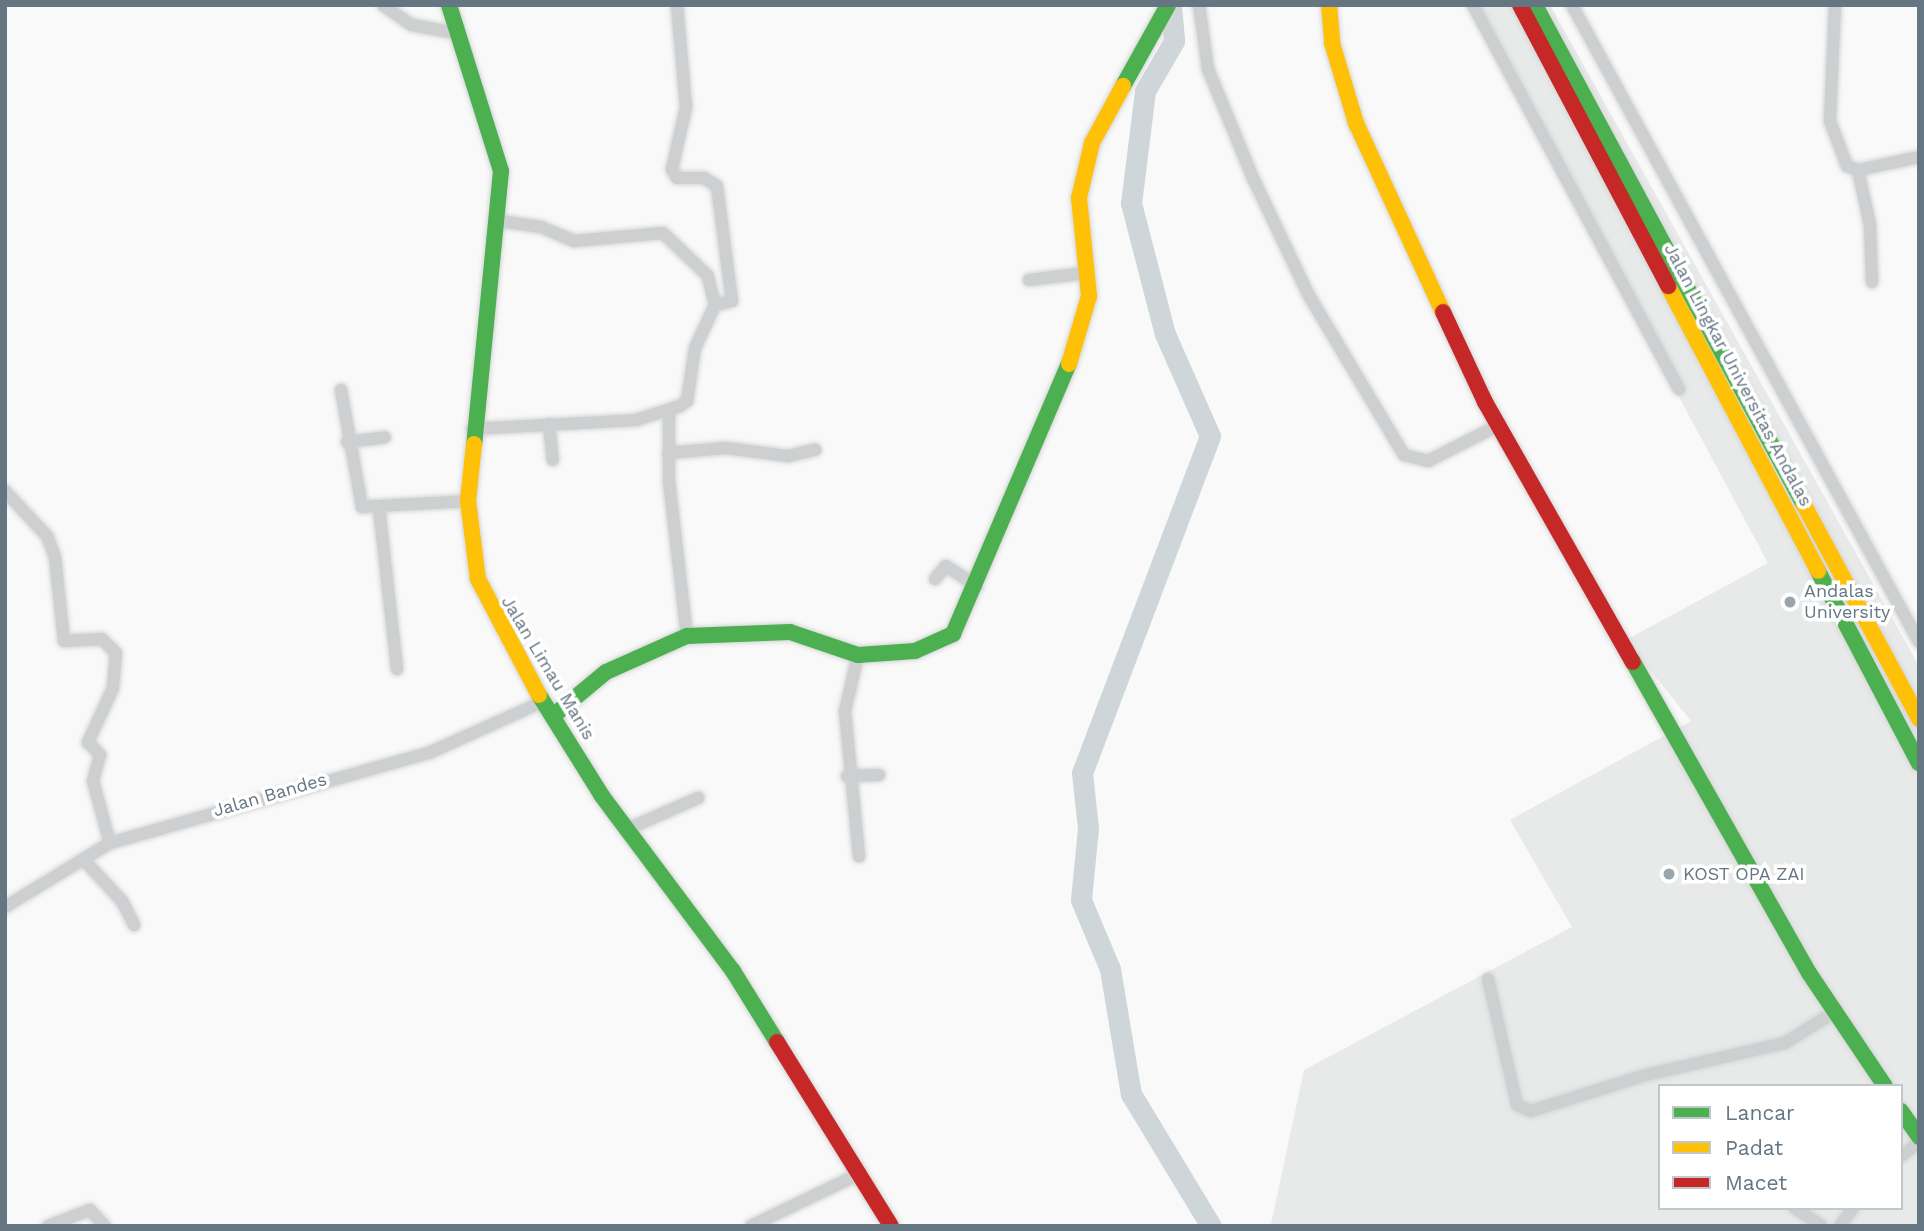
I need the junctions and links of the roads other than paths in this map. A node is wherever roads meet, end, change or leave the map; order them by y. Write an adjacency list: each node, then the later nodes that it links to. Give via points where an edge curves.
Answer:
1 (383, 5): 12 (street, via 412,25)
2 (449, 5): 12 (street, Jalan Limau Manis)
3 (677, 5): 19 (street, via 686,107 672,169 677,178 704,178 718,186 732,301)
4 (1168, 5): 16 (street, via 1118,88 1084,165 1079,198)
5 (1199, 5): 24 (street, via 1208,69 1253,178 1308,294 1404,455 1428,461)
6 (1329, 5): 24 (street, via 1332,43 1356,123)
7 (1473, 5): 20 (street)
8 (1520, 5): 43 (street, Jalan Lingkar Universitas Andalas)
9 (1535, 5): 42 (street, Jalan Lingkar Universitas Andalas)
10 (1572, 5): 37 (street)
11 (1835, 5): 14 (street, via 1830,121 1847,166)
12 (456, 33): 15 (street, Jalan Limau Manis, via 498,150)
13 (1919, 157): 14 (street)
14 (1858, 170): 18 (street, via 1870,225)
15 (500, 221): 19 (street, via 541,227 574,241 663,233 708,276); 25 (street, Jalan Limau Manis)
16 (1086, 273): 17 (street); 35 (street, via 1088,309 1067,380)
17 (1029, 280)
18 (1872, 282)
19 (715, 305): 22 (street, via 695,348 687,401)
20 (1679, 389)
21 (341, 390): 27 (street)
22 (668, 410): 23 (street, via 636,420); 29 (street)
23 (549, 424): 25 (street); 30 (street)
24 (1497, 426): 54 (street)
25 (472, 429): 32 (street, Jalan Limau Manis)
26 (385, 437): 27 (street)
27 (347, 442): 33 (street, via 359,502)
28 (815, 450): 29 (street, via 788,456 726,448)
29 (668, 453): 36 (street)
30 (553, 460)
31 (5, 491): 48 (street, via 47,537 55,557 64,641 102,639 116,653 113,688 88,742 100,755 93,781)
32 (468, 501): 33 (street); 40 (street, Jalan Limau Manis, via 478,579)
33 (379, 508): 39 (street)
34 (935, 579): 35 (street, via 944,566)
35 (977, 586): 38 (street, via 945,642 915,651)
36 (687, 636): 38 (street, via 790,632); 41 (street, via 606,672)
37 (1919, 642)
38 (856, 654): 45 (street, via 845,711)
39 (397, 669)
40 (544, 701): 41 (street, Jalan Limau Manis); 48 (street, Jalan Bandes, via 429,753)
41 (553, 716): 47 (street, Jalan Limau Manis)
42 (1919, 719)
43 (1919, 763)
44 (879, 775): 45 (street)
45 (847, 776): 49 (street)
46 (698, 798): 47 (street)
47 (625, 830): 60 (street, Jalan Limau Manis, via 733,971)
48 (110, 843): 50 (street, Jalan Bandes)
49 (859, 856)
50 (84, 860): 51 (street, Jalan Bandes); 52 (street, via 122,901)
51 (5, 907)
52 (134, 925)
53 (1488, 979): 54 (street, via 1517,1105 1531,1111 1646,1075 1784,1043)
54 (1836, 1012): 55 (street)
55 (1884, 1084)
56 (1903, 1114): 57 (street)
57 (1919, 1141): 58 (street); 59 (street)
58 (1919, 1149)
59 (1903, 1154)
60 (861, 1173): 65 (street); 66 (street, Jalan Limau Manis)
61 (1798, 1210): 67 (street)
62 (1852, 1210): 68 (street)
63 (48, 1226): 64 (street, via 90,1210)
64 (105, 1226)
65 (751, 1226)
66 (891, 1226)
67 (1822, 1226)
68 (1840, 1226)

